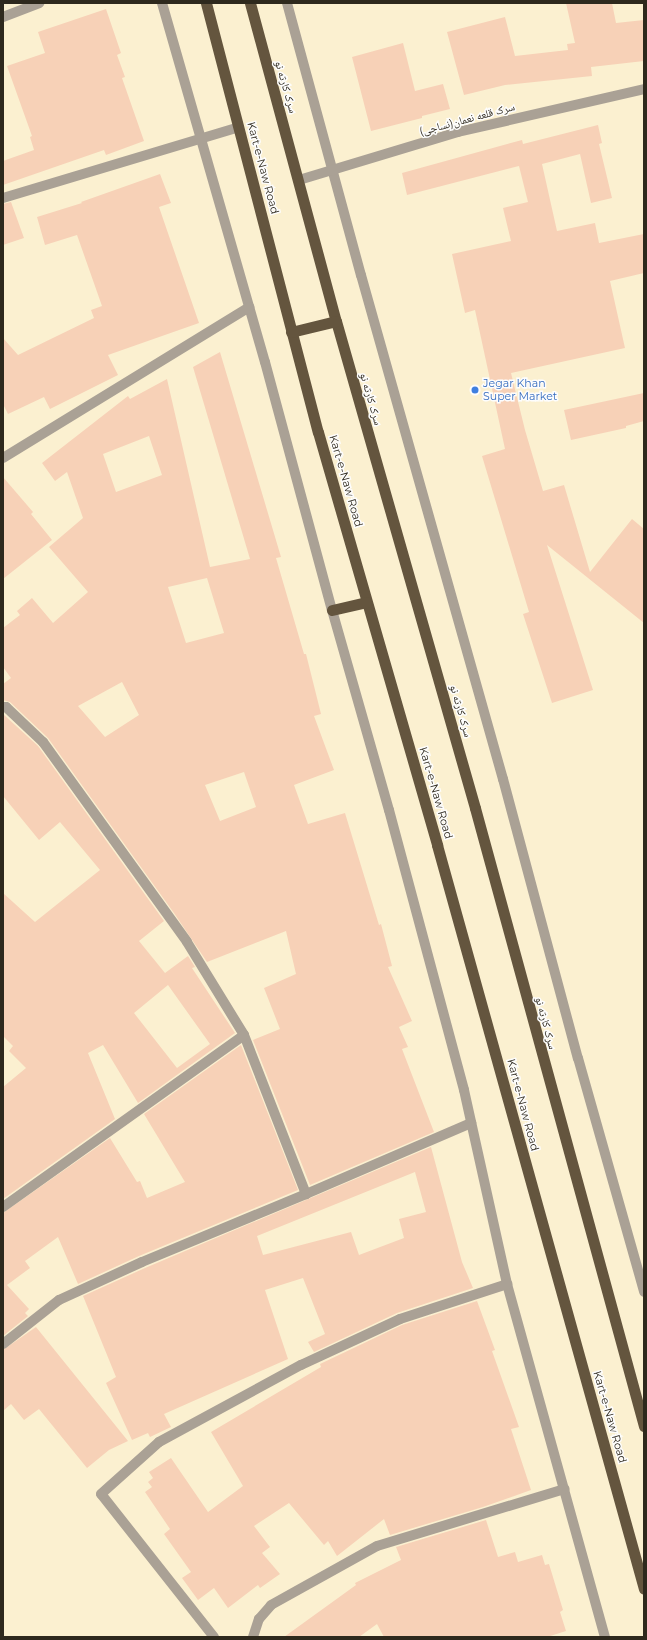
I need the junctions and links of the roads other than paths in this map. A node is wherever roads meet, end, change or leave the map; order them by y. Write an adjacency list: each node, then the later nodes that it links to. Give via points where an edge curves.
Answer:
1 (39, 3): 6 (street)
2 (162, 3): 9 (street)
3 (206, 3): 8 (highway, Kart-e-Naw Road)
4 (250, 3): 11 (highway, سرک کارته نو)
5 (287, 3): 10 (street)
6 (3, 17)
7 (644, 89): 10 (street, سرک قلعه نعمان(نساجی), via 458,132)
8 (239, 127): 9 (street); 15 (highway, Kart-e-Naw Road)
9 (201, 138): 12 (street); 13 (street)
10 (332, 170): 11 (street, سرک قلعه نعمان(نساجی)); 25 (street, via 504,779 576,1051)
11 (299, 180): 14 (highway, سرک کارته نو)
12 (3, 198)
13 (249, 307): 16 (street); 18 (street)
14 (336, 321): 15 (highway); 27 (highway, سرک کارته نو, via 475,808)
15 (291, 332): 17 (highway, Kart-e-Naw Road)
16 (3, 458)
17 (366, 602): 18 (highway); 29 (highway, Kart-e-Naw Road, via 437,845)
18 (332, 610): 21 (street, via 389,810)
19 (3, 707): 20 (street, via 44,742 187,942)
20 (244, 1035): 22 (street); 23 (street)
21 (471, 1123): 22 (street); 24 (street)
22 (306, 1194): 26 (street, via 142,1262 59,1300)
23 (3, 1208)
24 (507, 1284): 28 (street); 30 (street, via 400,1319 301,1365 159,1442 101,1494)
25 (644, 1292)
26 (3, 1344)
27 (644, 1426)
28 (565, 1489): 31 (street, via 377,1546 271,1605 260,1619); 32 (street)
29 (644, 1589)
30 (214, 1637)
31 (253, 1637)
32 (604, 1637)

